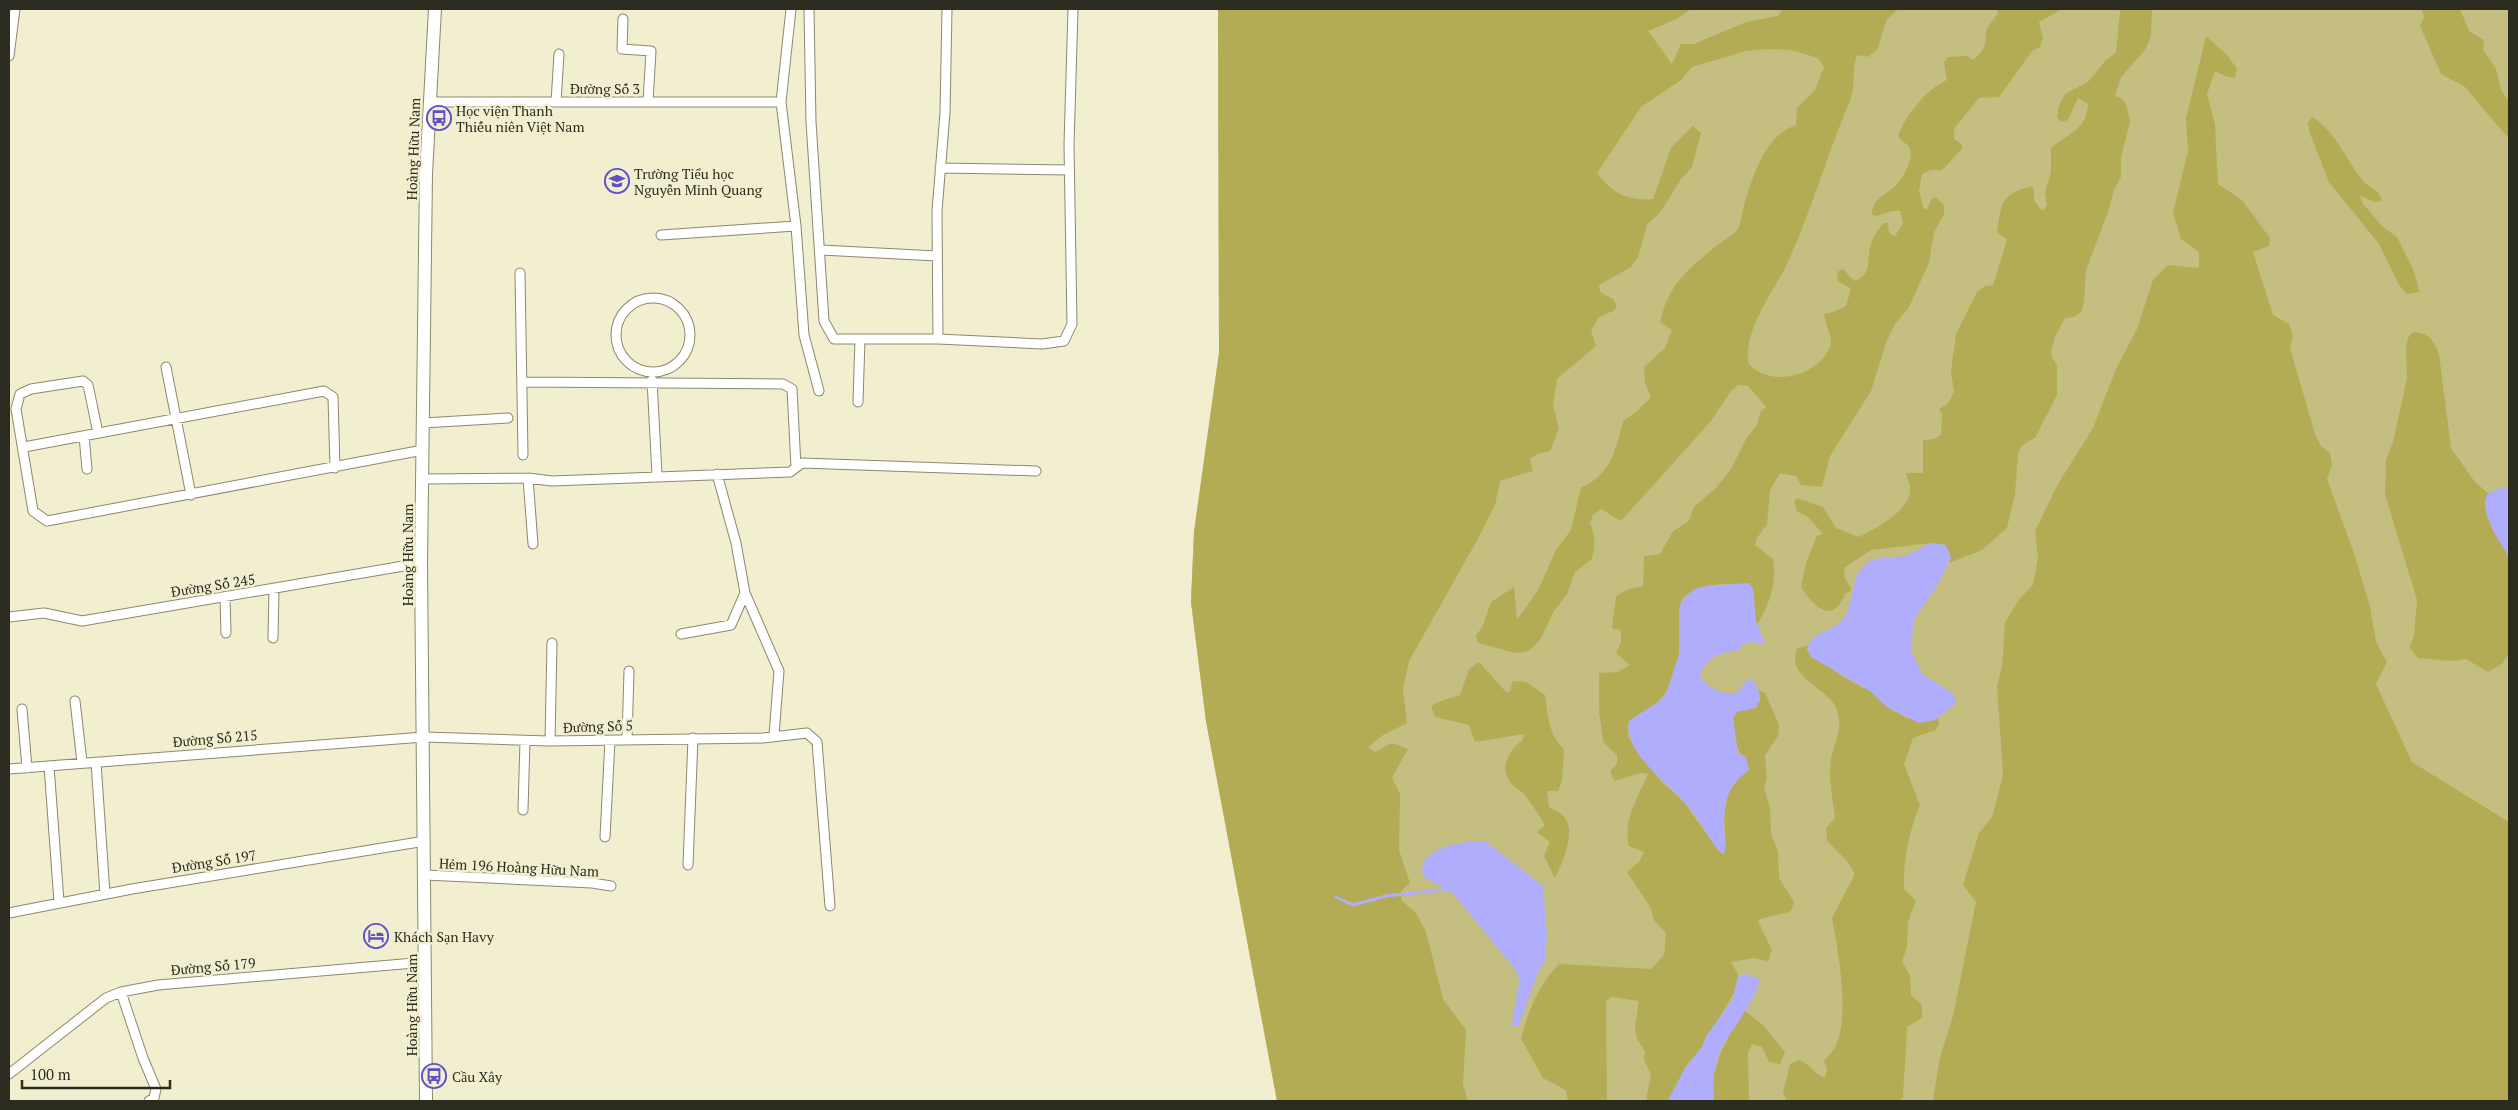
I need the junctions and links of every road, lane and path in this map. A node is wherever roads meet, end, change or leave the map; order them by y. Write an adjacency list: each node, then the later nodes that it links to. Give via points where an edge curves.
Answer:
1 (15, 9): 9 (street)
2 (435, 9): 10 (main road, Hoàng Hữu Nam)
3 (791, 9): 13 (street)
4 (809, 9): 18 (street, via 811,122)
5 (947, 9): 14 (street, via 945,113)
6 (1073, 9): 15 (street)
7 (623, 19): 12 (street, via 622,50 651,51)
8 (559, 54): 11 (street)
9 (9, 56)
10 (430, 102): 11 (street, Đường Số 3); 31 (main road, Hoàng Hữu Nam)
11 (556, 102): 12 (street, Đường Số 3)
12 (648, 102): 13 (street, Đường Số 3)
13 (781, 102): 16 (street)
14 (940, 168): 15 (street); 19 (street)
15 (1070, 170): 22 (street, via 1072,324 1064,341 1042,344)
16 (796, 226): 17 (street); 27 (street, via 804,335)
17 (661, 235)
18 (821, 250): 19 (street); 21 (street, via 824,321 834,339)
19 (937, 256): 22 (street)
20 (520, 273): 25 (street)
21 (860, 339): 22 (street); 28 (street)
22 (938, 339)
23 (166, 367): 30 (street)
24 (651, 372): 24 (street, via 678,363 689,347 691,337 682,310 656,298 646,298 629,307 616,332 620,351 626,359); 26 (street)
25 (523, 382): 26 (street); 36 (street)
26 (652, 384): 37 (street, via 783,384 792,389); 42 (street)
27 (819, 391)
28 (858, 402)
29 (508, 418): 31 (street)
30 (176, 419): 32 (street); 38 (street, via 324,391 333,397); 45 (street)
31 (423, 422): 35 (main road, Hoàng Hữu Nam)
32 (98, 433): 33 (street); 34 (street, via 88,385 83,381 31,389 20,394 16,409)
33 (84, 436): 34 (street); 39 (street)
34 (24, 447): 45 (street, via 33,511 47,520)
35 (423, 450): 38 (street); 44 (main road, Hoàng Hữu Nam)
36 (523, 455)
37 (796, 467): 40 (street, via 802,463); 41 (street, via 790,472)
38 (335, 468): 45 (street)
39 (87, 469)
40 (1036, 471)
41 (717, 474): 42 (street); 49 (street, via 736,543)
42 (657, 475): 43 (street, via 570,480)
43 (528, 478): 44 (street); 46 (street)
44 (422, 479): 47 (main road, Hoàng Hữu Nam)
45 (191, 495)
46 (532, 544)
47 (421, 563): 48 (street, Đường Số 245); 60 (main road, Hoàng Hữu Nam)
48 (274, 589): 50 (street, Đường Số 245); 54 (street)
49 (745, 593): 53 (street, via 731,626); 59 (street, via 779,671)
50 (225, 597): 51 (street, Đường Số 245, via 82,620 44,612); 52 (street)
51 (9, 617)
52 (226, 633)
53 (681, 634)
54 (274, 638)
55 (552, 642): 64 (street)
56 (629, 671): 62 (street)
57 (75, 701): 66 (street)
58 (22, 709): 69 (street)
59 (774, 735): 61 (street, Đường Số 5, via 763,738); 79 (street, Đường Số 5, via 807,733 817,742)
60 (424, 737): 65 (street, Đường Số 5); 67 (street, Đường Số 215); 73 (main road, Hoàng Hữu Nam)
61 (694, 738): 62 (street, Đường Số 5); 74 (street)
62 (627, 739): 63 (street, Đường Số 5)
63 (610, 740): 64 (street, Đường Số 5); 72 (street)
64 (550, 741): 65 (street, Đường Số 5)
65 (525, 742): 71 (street)
66 (82, 762): 67 (street, Đường Số 215); 68 (street, Đường Số 215)
67 (96, 762): 77 (street)
68 (49, 766): 69 (street, Đường Số 215); 78 (street)
69 (27, 768): 70 (street, Đường Số 215)
70 (9, 769)
71 (523, 810)
72 (605, 837)
73 (425, 841): 75 (main road, Hoàng Hữu Nam); 77 (street, Đường Số 197)
74 (688, 865)
75 (425, 875): 76 (street, Hẻm 196 Hoàng Hữu Nam); 81 (main road, Hoàng Hữu Nam)
76 (611, 886)
77 (105, 894): 78 (street, Đường Số 197)
78 (59, 902): 80 (street, Đường Số 197)
79 (830, 906)
80 (9, 912)
81 (426, 962): 82 (street, Đường Số 179, via 158,985); 85 (main road, Hoàng Hữu Nam)
82 (121, 992): 83 (street, Đường Số 179, via 106,998); 84 (street, via 156,1089 154,1098)
83 (9, 1074)
84 (149, 1101)
85 (426, 1101)

